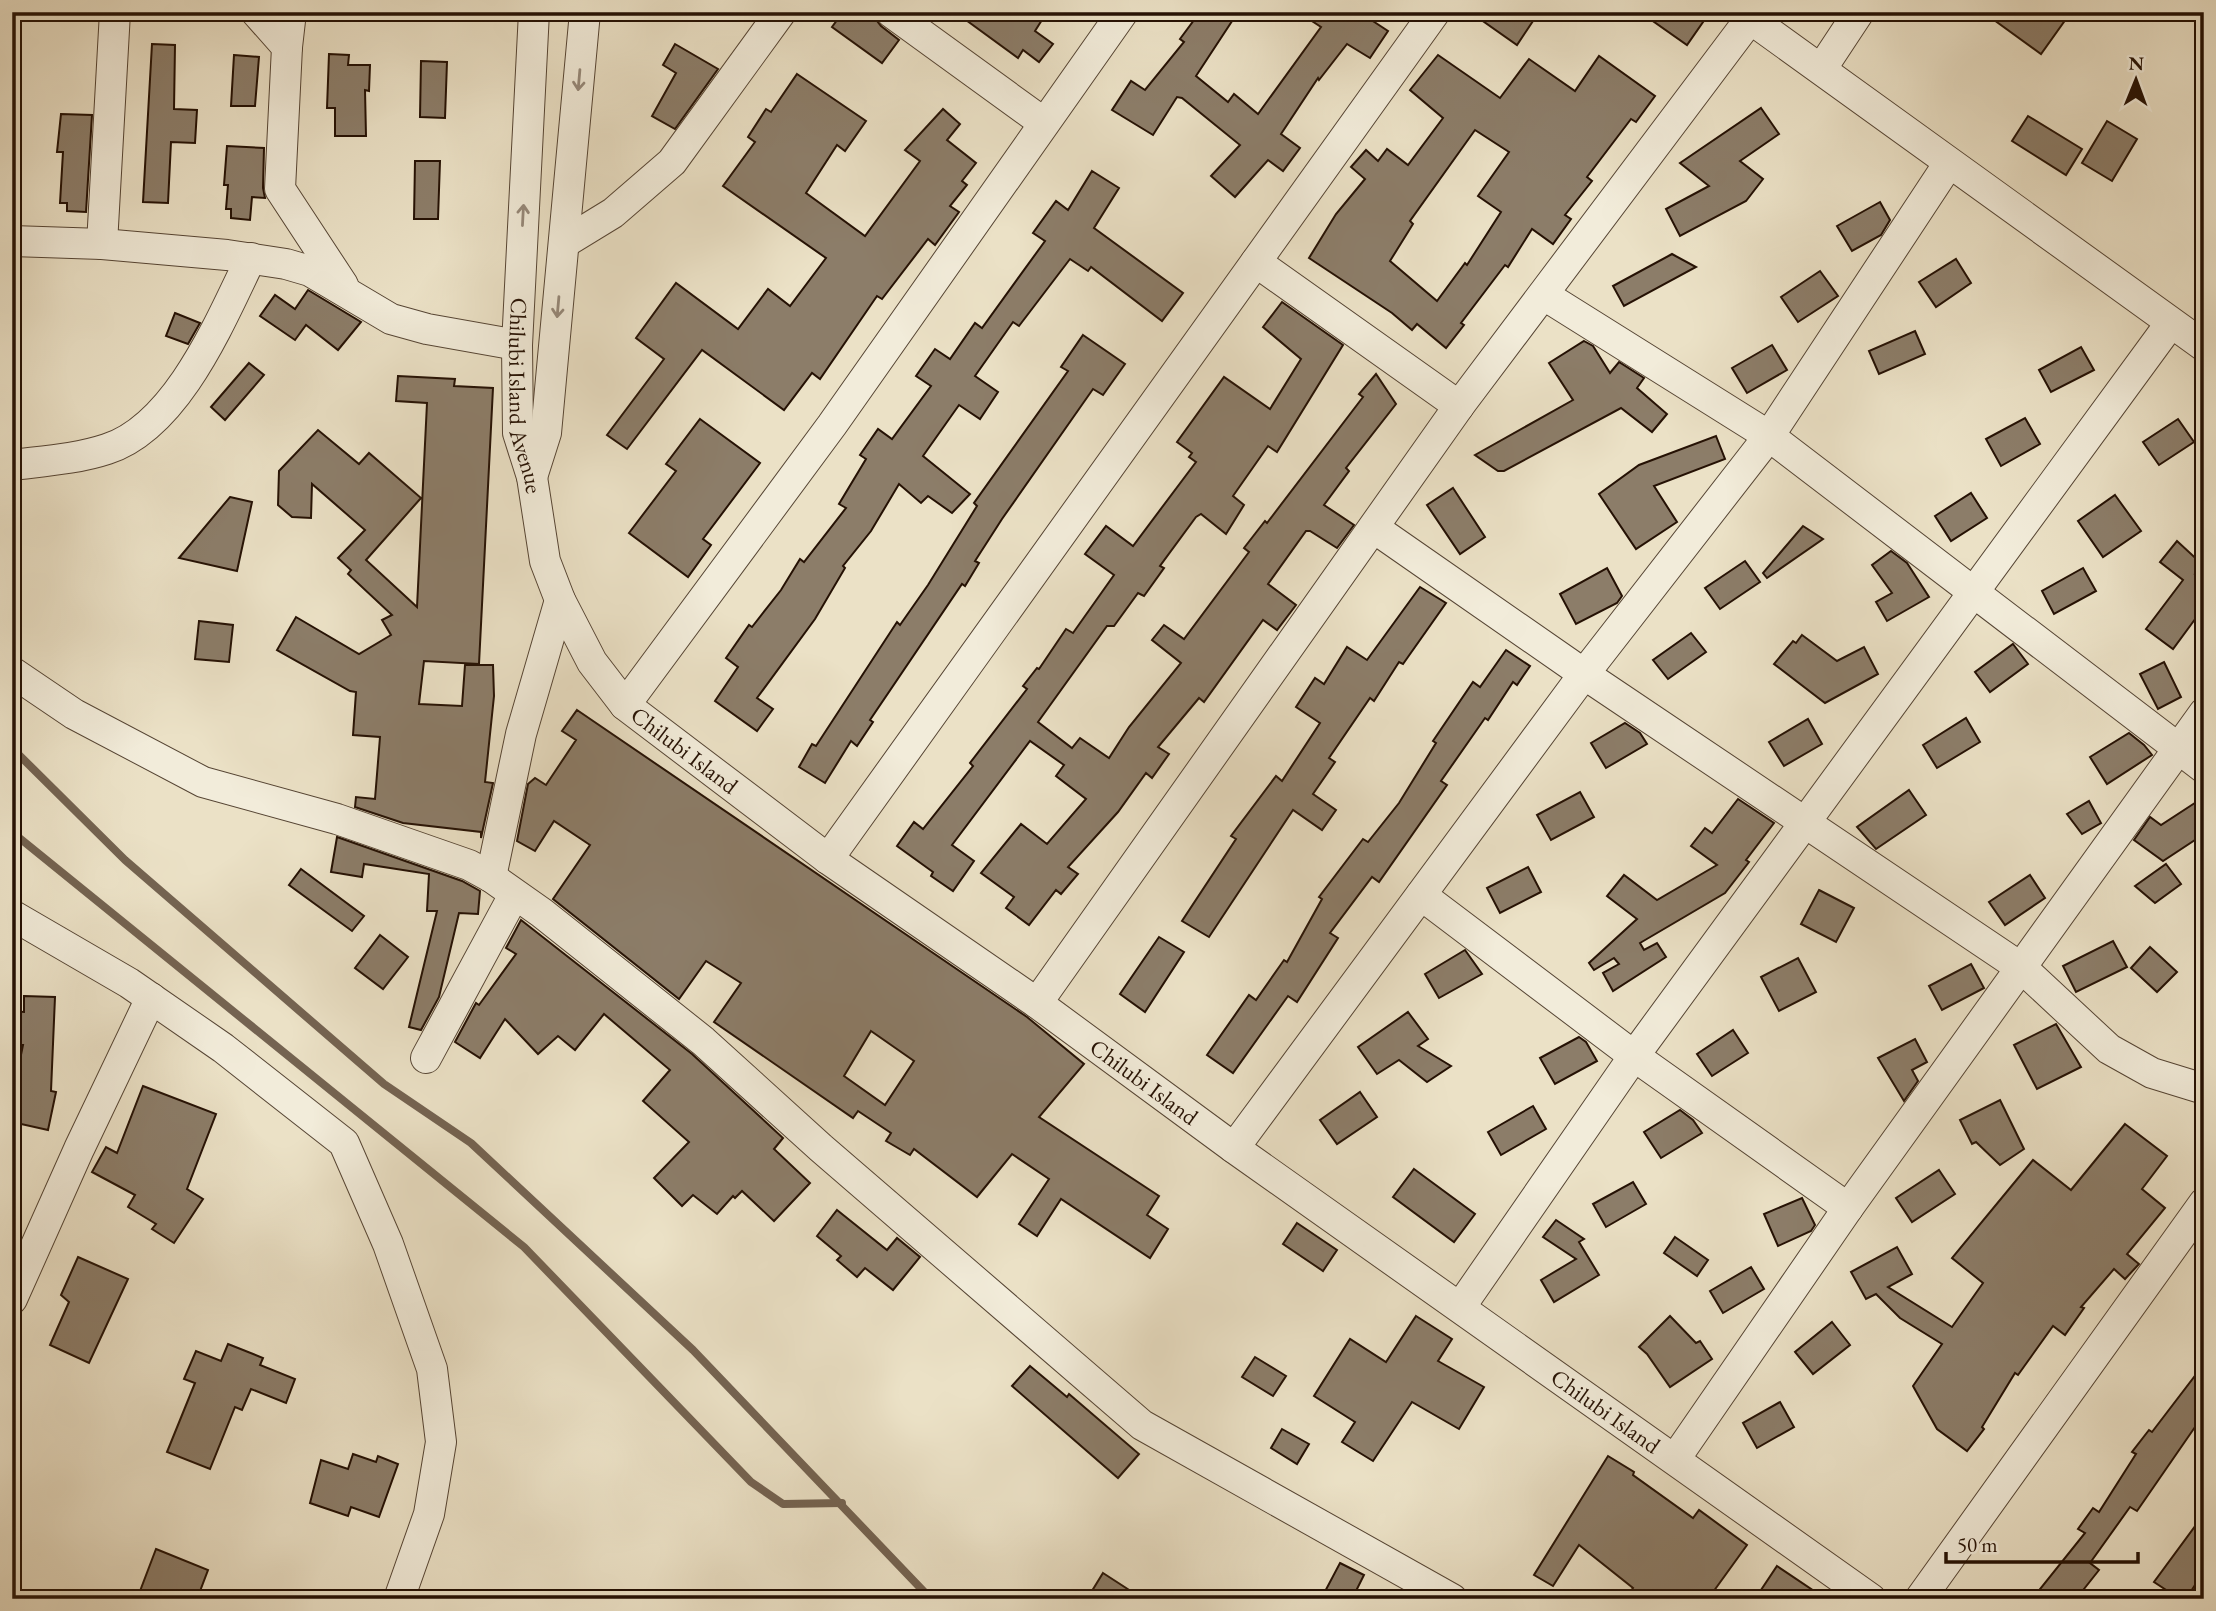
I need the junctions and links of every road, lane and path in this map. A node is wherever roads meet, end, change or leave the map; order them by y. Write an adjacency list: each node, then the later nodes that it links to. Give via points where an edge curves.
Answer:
1 (115, 12): 18 (street)
2 (256, 12): 12 (street)
3 (292, 12): 12 (street)
4 (534, 12): 24 (street, Chilubi Island Avenue, one-way to 4)
5 (585, 12): 17 (street, Chilubi Island Avenue, one-way to 17)
6 (781, 12): 17 (street, via 672,162 613,213)
7 (891, 12): 14 (street)
8 (1123, 12): 14 (street)
9 (1435, 12): 20 (street)
10 (1859, 12): 13 (street)
11 (1746, 15): 13 (street); 22 (street)
12 (287, 47): 21 (street, via 280,189)
13 (1822, 68): 15 (street)
14 (1044, 123): 35 (street, via 832,425)
15 (1949, 163): 23 (street); 27 (street)
16 (12, 242): 18 (street)
17 (564, 243): 29 (street, Chilubi Island Avenue, one-way to 29, via 546,433)
18 (102, 244): 19 (street)
19 (251, 258): 21 (street, via 310,271); 28 (street, via 204,355 174,398 136,433 109,449)
20 (1255, 262): 26 (street); 40 (street)
21 (348, 293): 24 (street, via 391,319)
22 (1544, 295): 26 (street); 27 (street)
23 (2170, 324): 25 (street); 31 (street)
24 (517, 345): 29 (street, Chilubi Island Avenue, via 518,433)
25 (2204, 346)
26 (1459, 406): 30 (street)
27 (1769, 436): 31 (street); 34 (street)
28 (12, 466)
29 (532, 477): 32 (street, Chilubi Island, via 545,561)
30 (1374, 528): 34 (street); 46 (street)
31 (1975, 591): 37 (street); 39 (street)
32 (560, 600): 35 (street, Chilubi Island, via 592,662); 41 (street, via 521,734)
33 (12, 672): 41 (street, via 74,713 203,782 337,819 469,865)
34 (1584, 674): 39 (street); 42 (street)
35 (625, 705): 40 (street, Chilubi Island)
36 (2204, 713): 37 (street)
37 (2177, 748): 38 (street); 44 (street)
38 (2204, 768)
39 (1807, 821): 44 (street); 47 (street)
40 (828, 859): 46 (street, Chilubi Island)
41 (503, 886): 48 (street); 56 (street, via 703,1041 1142,1425)
42 (1420, 895): 47 (street); 50 (street)
43 (12, 915): 45 (street)
44 (2023, 969): 49 (street, via 2109,1049 2152,1073); 52 (street)
45 (151, 998): 53 (street); 57 (street, via 344,1143 388,1244 432,1369 441,1442 429,1514)
46 (1037, 1003): 50 (street, Chilubi Island)
47 (1634, 1056): 52 (street); 54 (street)
48 (426, 1058)
49 (2204, 1089)
50 (1234, 1148): 54 (street, Chilubi Island)
51 (2204, 1203): 59 (street)
52 (1848, 1208): 55 (street)
53 (12, 1299)
54 (1461, 1306): 55 (street, Chilubi Island)
55 (1675, 1459): 58 (street, Chilubi Island)
56 (1447, 1597)
57 (398, 1599)
58 (1871, 1599)
59 (1920, 1599)

